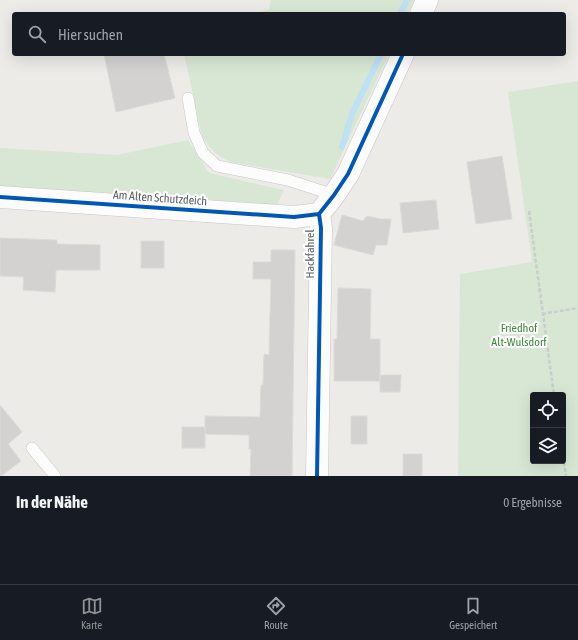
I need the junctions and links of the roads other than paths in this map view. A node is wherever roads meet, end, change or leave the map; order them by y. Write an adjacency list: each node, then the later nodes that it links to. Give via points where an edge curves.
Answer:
1 (427, 0): 2 (street)
2 (422, 12)
3 (401, 56): 5 (street, Hackfahrel, via 348,174)
4 (188, 98): 5 (lane, via 194,133 203,153 217,166 288,180)
5 (334, 195): 7 (street, Hackfahrel)
6 (0, 197): 7 (street, Am Alten Schutzdeich, via 294,217)
7 (319, 214): 10 (street, Hackfahrel, via 321,228)
8 (32, 448): 9 (lane)
9 (55, 476)
10 (317, 476)

